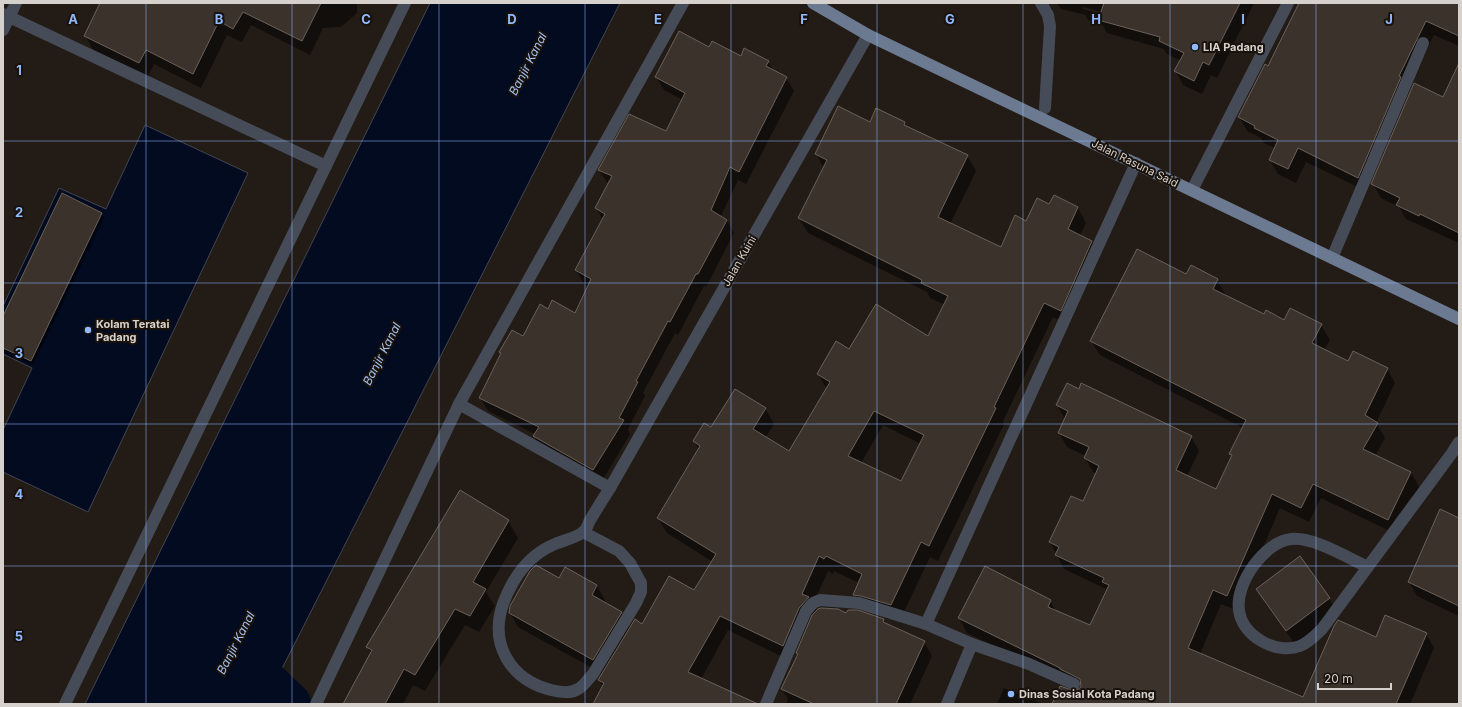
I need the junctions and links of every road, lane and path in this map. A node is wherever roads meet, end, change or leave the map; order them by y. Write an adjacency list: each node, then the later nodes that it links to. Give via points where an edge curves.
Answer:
1 (16, 3): 7 (street)
2 (405, 3): 13 (street)
3 (683, 3): 17 (street)
4 (813, 3): 9 (main road, Jalan Rasuna Said)
5 (1041, 3): 11 (street, via 1048,14 1050,26)
6 (1288, 3): 14 (street)
7 (6, 15): 8 (street); 13 (street)
8 (3, 30)
9 (868, 35): 11 (main road, Jalan Rasuna Said); 19 (street, Jalan Kuini)
10 (1423, 43): 15 (street)
11 (1044, 113): 12 (main road, Jalan Rasuna Said)
12 (1136, 163): 14 (main road, Jalan Rasuna Said); 22 (street)
13 (326, 166): 26 (street)
14 (1192, 190): 15 (main road, Jalan Rasuna Said)
15 (1332, 258): 16 (main road, Jalan Rasuna Said)
16 (1459, 319)
17 (459, 404): 19 (street); 25 (street)
18 (1459, 442): 21 (street)
19 (610, 488): 20 (street, Jalan Kuini)
20 (583, 532): 20 (street, via 546,548 528,560 511,586 500,616 500,645 506,658 520,675 554,691 577,690 586,683 641,592 640,580 623,554)
21 (1368, 567): 21 (street, via 1322,629 1300,646 1286,648 1261,641 1250,632 1238,611 1250,570 1257,560 1281,541 1291,539 1316,543)
22 (926, 624): 23 (street); 27 (street, via 859,603 816,601 806,611)
23 (972, 644): 24 (street); 28 (street)
24 (1074, 684)
25 (318, 700)
26 (65, 704)
27 (766, 704)
28 (947, 704)

